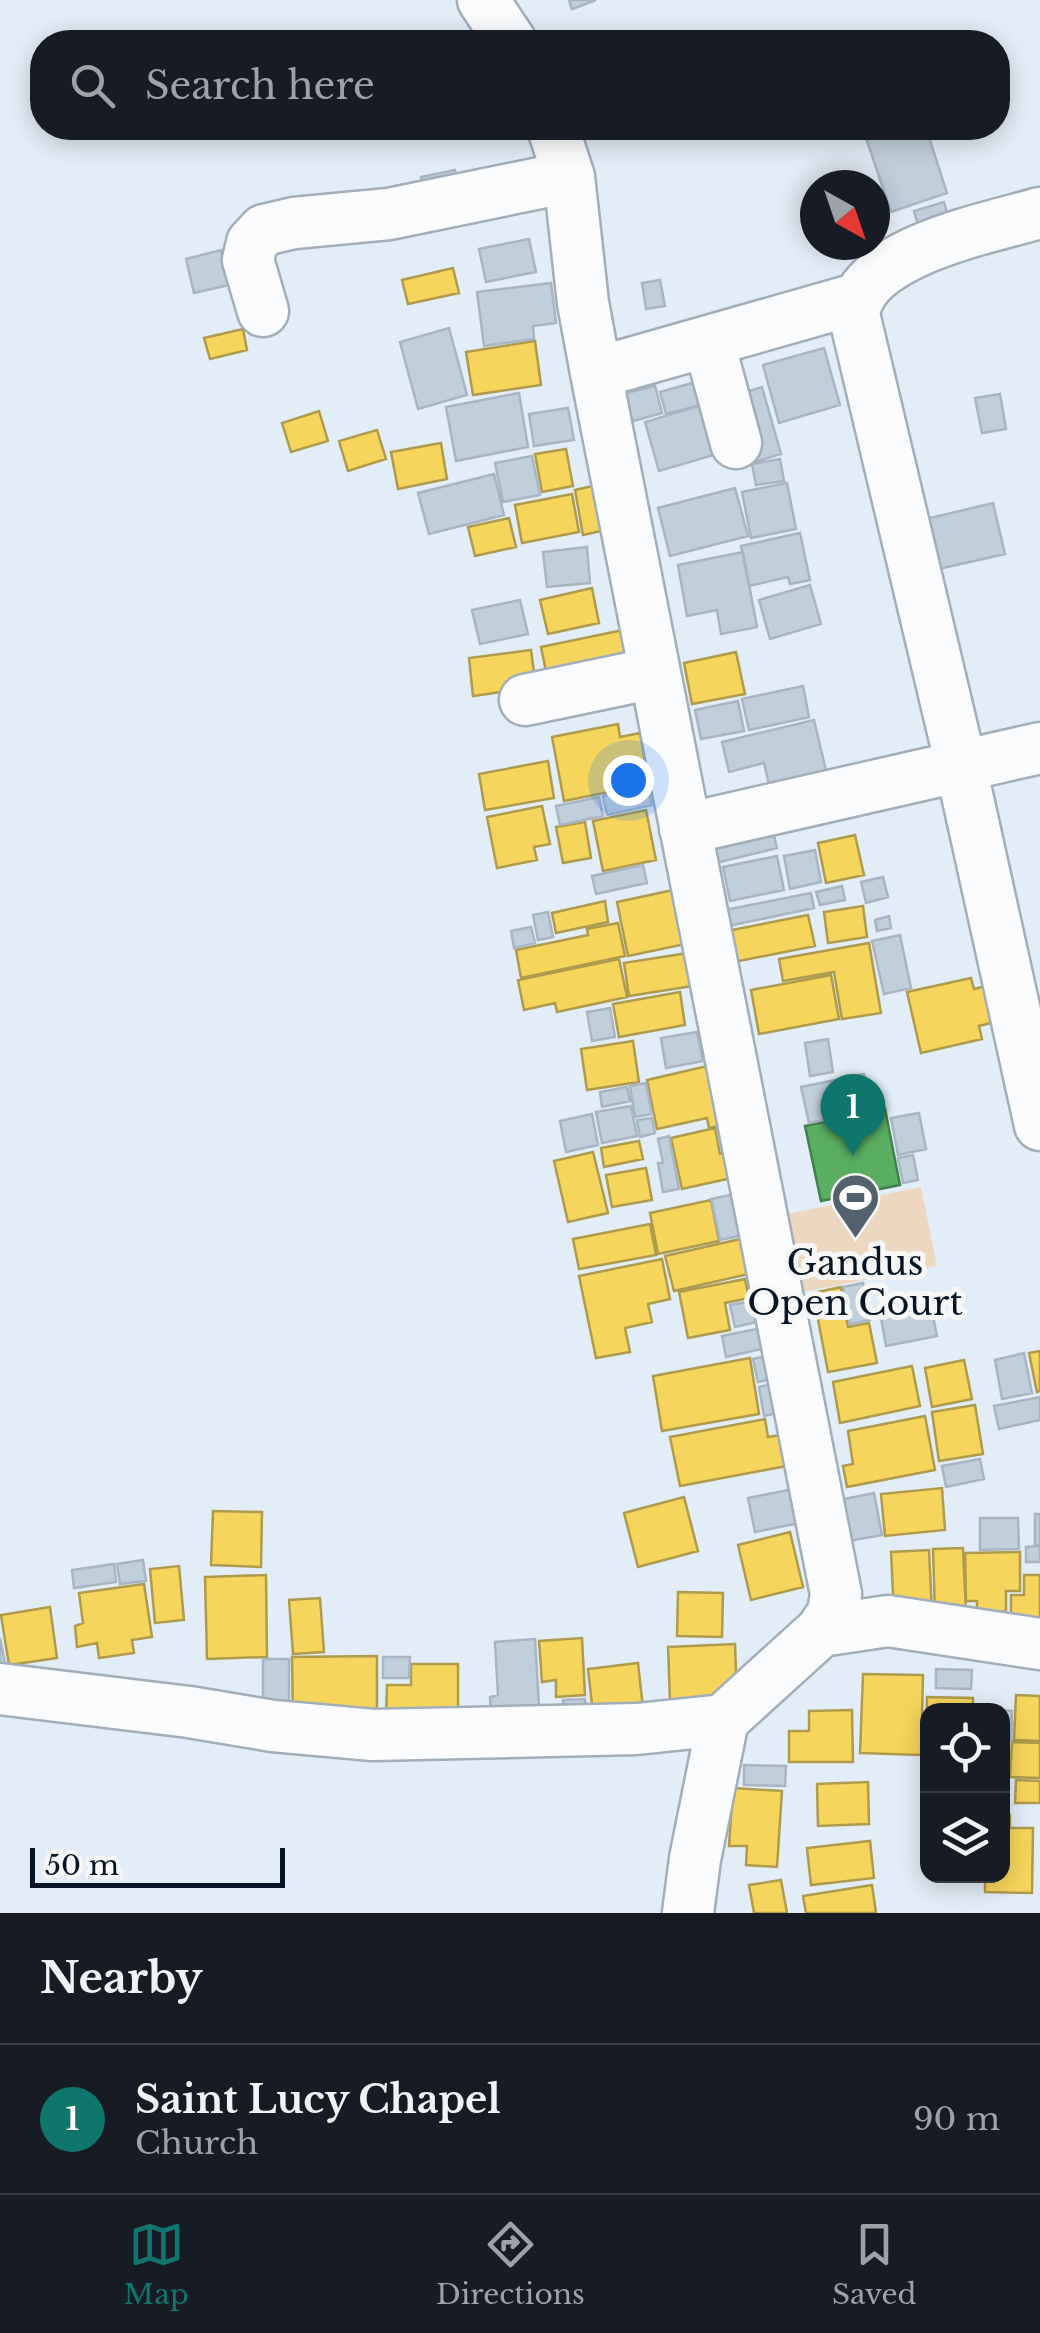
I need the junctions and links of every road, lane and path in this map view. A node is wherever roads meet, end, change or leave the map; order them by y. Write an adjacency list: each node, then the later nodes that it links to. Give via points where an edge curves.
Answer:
1 (484, 0): 2 (street)
2 (503, 30)
3 (558, 140): 4 (street)
4 (569, 178): 7 (street, via 388,214 264,230 248,260); 9 (street)
5 (1040, 213): 6 (street, via 920,250 885,270)
6 (856, 300): 8 (street); 14 (street, via 854,314)
7 (262, 310)
8 (709, 343): 9 (street); 10 (street)
9 (596, 374): 11 (street)
10 (736, 443)
11 (654, 673): 12 (street); 15 (street)
12 (525, 700)
13 (1040, 748): 14 (street)
14 (961, 768): 15 (street); 16 (street)
15 (685, 829): 17 (street, via 836,1594 834,1613)
16 (1040, 1125)
17 (821, 1631): 18 (street, via 888,1621); 20 (street)
18 (1040, 1644)
19 (0, 1689): 20 (street, via 373,1734 564,1733)
20 (723, 1720): 21 (street)
21 (688, 1913)

